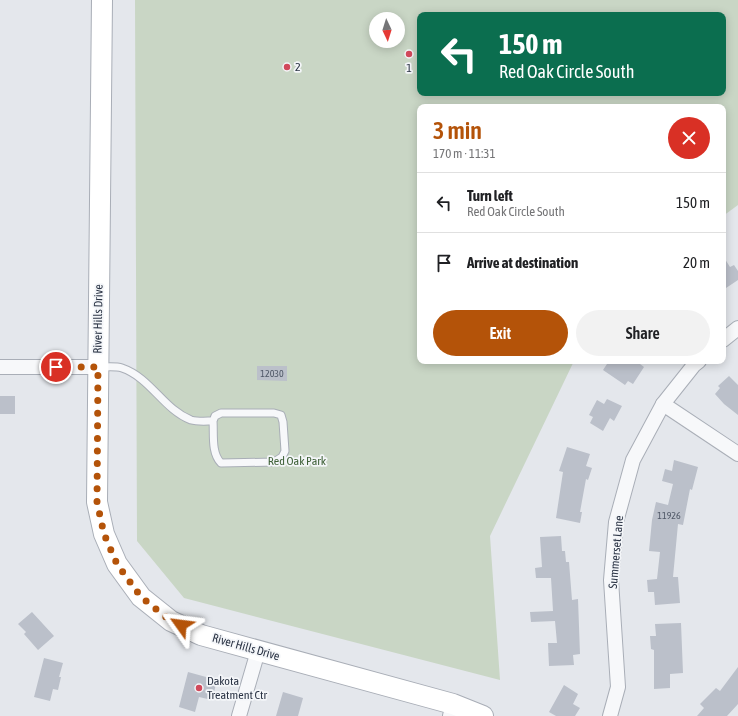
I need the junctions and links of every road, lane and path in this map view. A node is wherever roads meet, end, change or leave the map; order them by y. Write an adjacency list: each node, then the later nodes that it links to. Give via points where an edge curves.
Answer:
1 (102, 0): 6 (street, River Hills Drive)
2 (738, 328): 3 (street)
3 (726, 338)
4 (695, 364): 7 (street, Summerset Lane)
5 (0, 367): 6 (street)
6 (98, 367): 8 (lane, via 120,367 132,372 174,411 193,420); 10 (street, River Hills Drive, via 97,502 104,534 117,564 141,597 171,621 201,634)
7 (663, 404): 9 (street); 14 (street, Summerset Lane, via 634,460 616,522 611,580 618,687)
8 (213, 421): 8 (lane, via 215,416 221,413 281,415 285,451 282,457 274,462 221,463 215,451)
9 (738, 454)
10 (258, 651): 11 (street, River Hills Drive); 12 (street)
11 (452, 710): 13 (street, River Hills Drive)
12 (239, 716)
13 (483, 716)
14 (610, 716)

